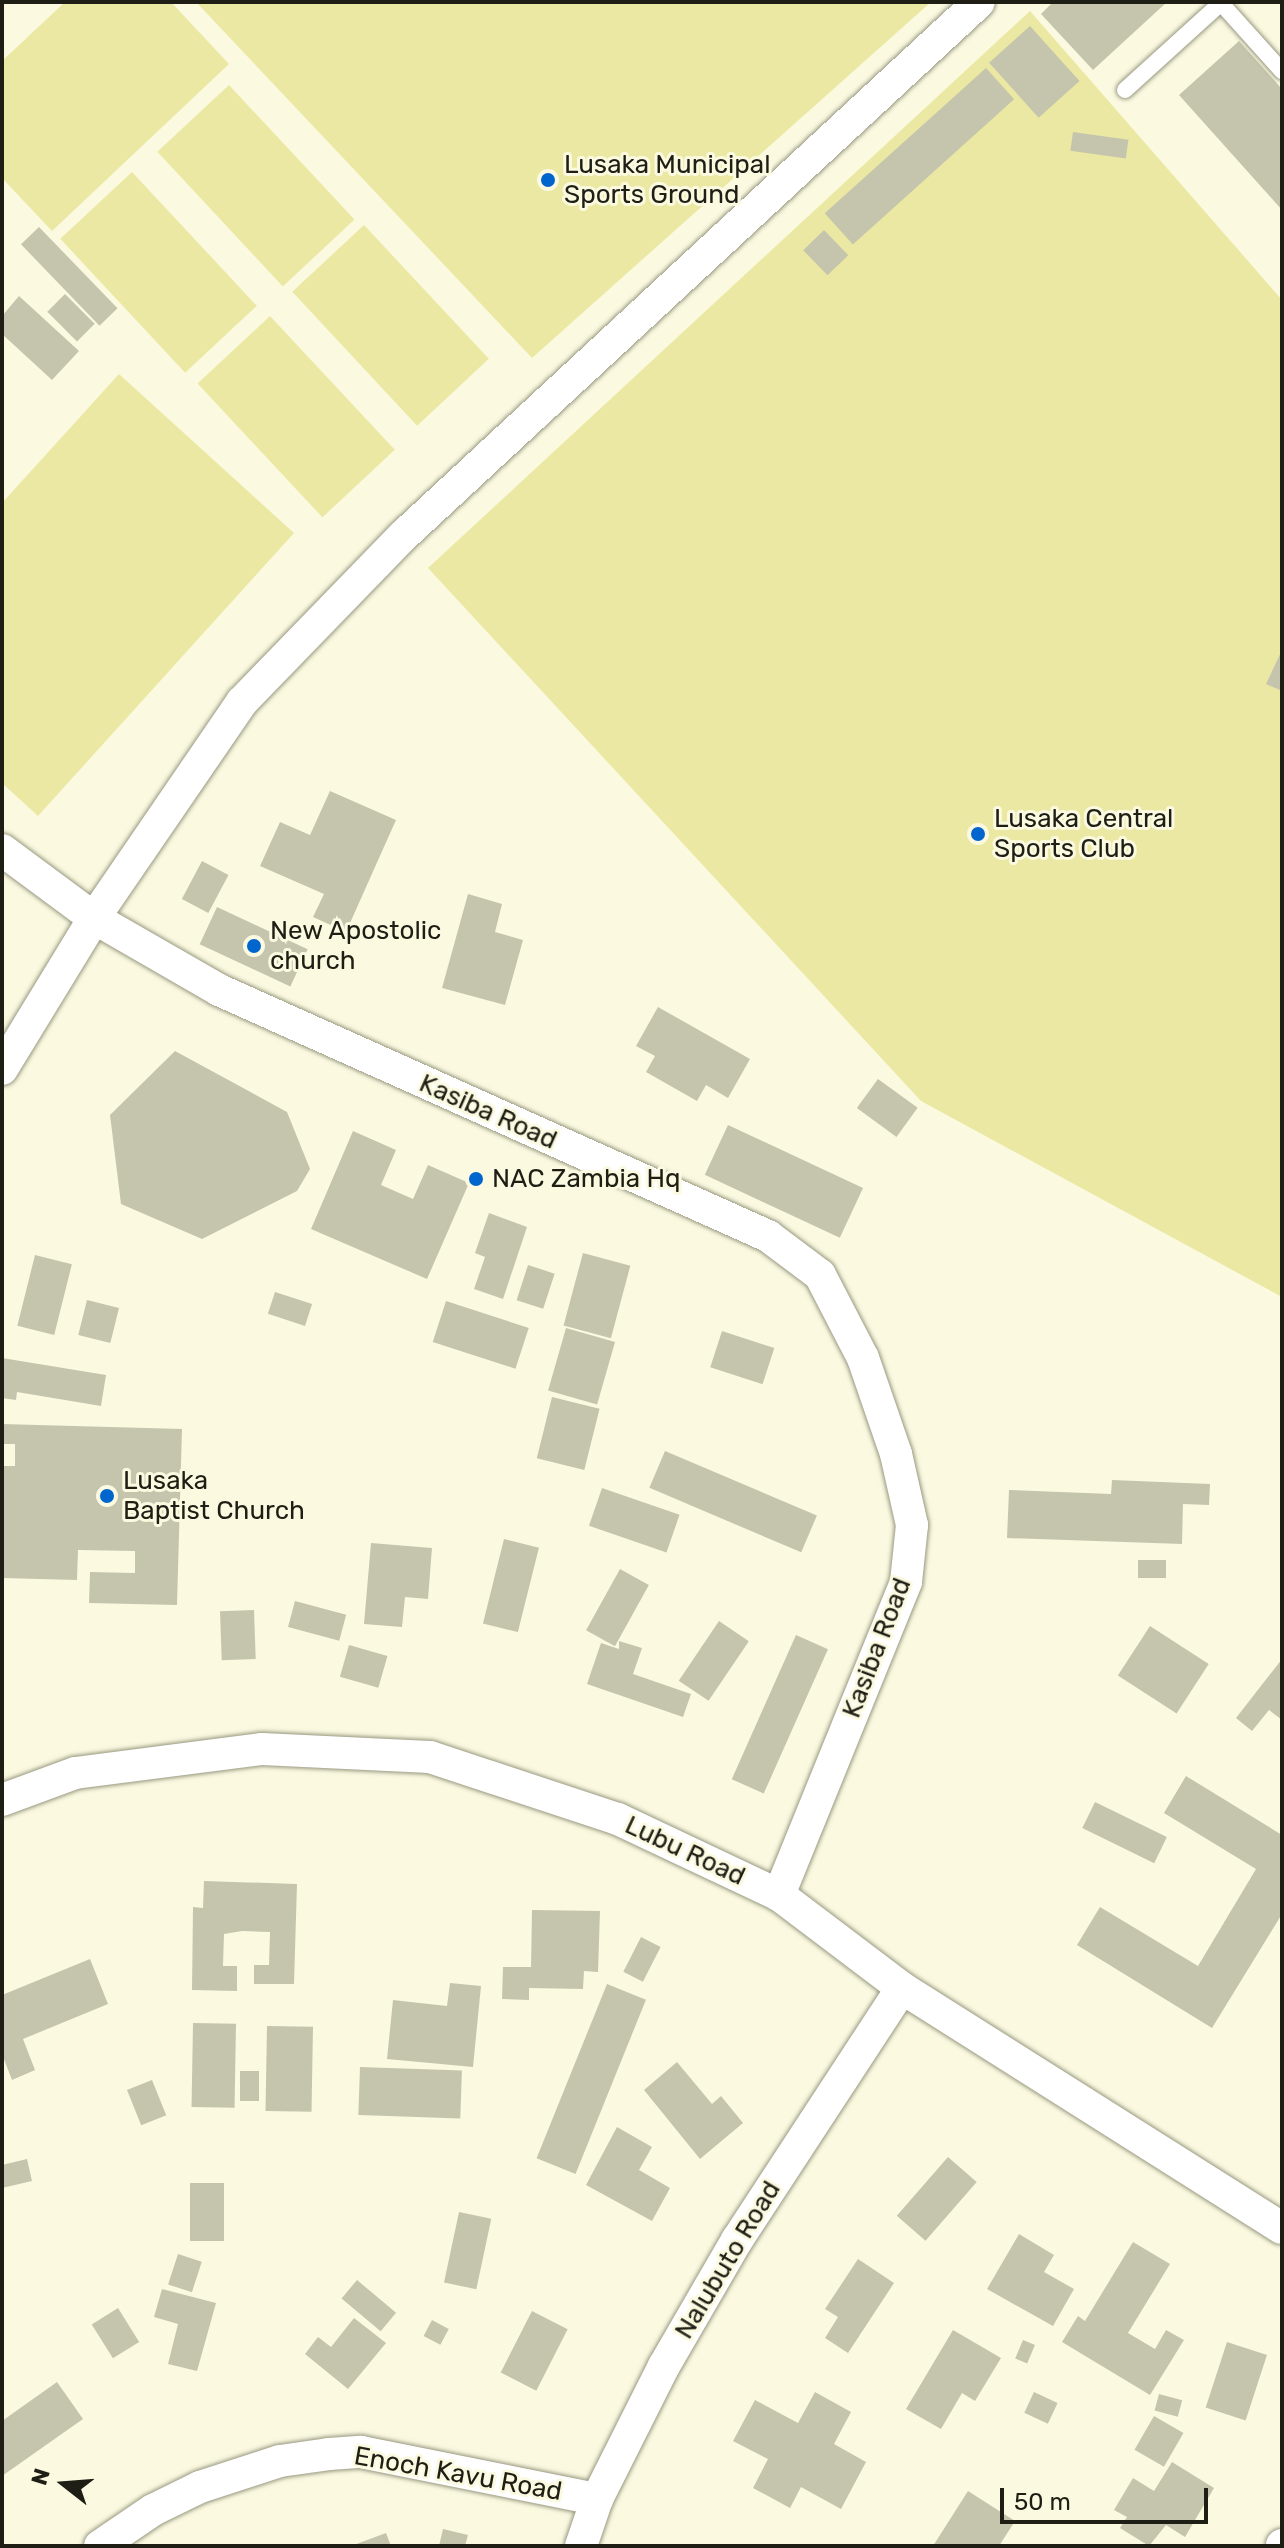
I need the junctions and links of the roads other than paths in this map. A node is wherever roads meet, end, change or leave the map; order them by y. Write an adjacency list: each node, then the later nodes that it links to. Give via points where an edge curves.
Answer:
1 (979, 2): 6 (street, via 403,536 242,702)
2 (1220, 3): 3 (lane); 4 (lane)
3 (1282, 71)
4 (1125, 90)
5 (2, 850): 6 (street, Kasiba Road)
6 (94, 918): 7 (street); 9 (street, Kasiba Road, via 219,990 768,1236 820,1275 863,1358 896,1454 912,1525 906,1582)
7 (2, 1069)
8 (2, 1800): 9 (street, Lubu Road, via 75,1773 262,1749 430,1757 618,1819)
9 (779, 1895): 10 (street, Lubu Road)
10 (902, 1988): 11 (street, Lubu Road); 12 (street, Nalubuto Road, via 737,2240 664,2366)
11 (1282, 2228)
12 (597, 2499): 13 (street, Enoch Kavu Road, via 361,2452 329,2454 280,2461 200,2487 153,2510); 14 (street, Nalubuto Road)
13 (100, 2546)
14 (581, 2546)

